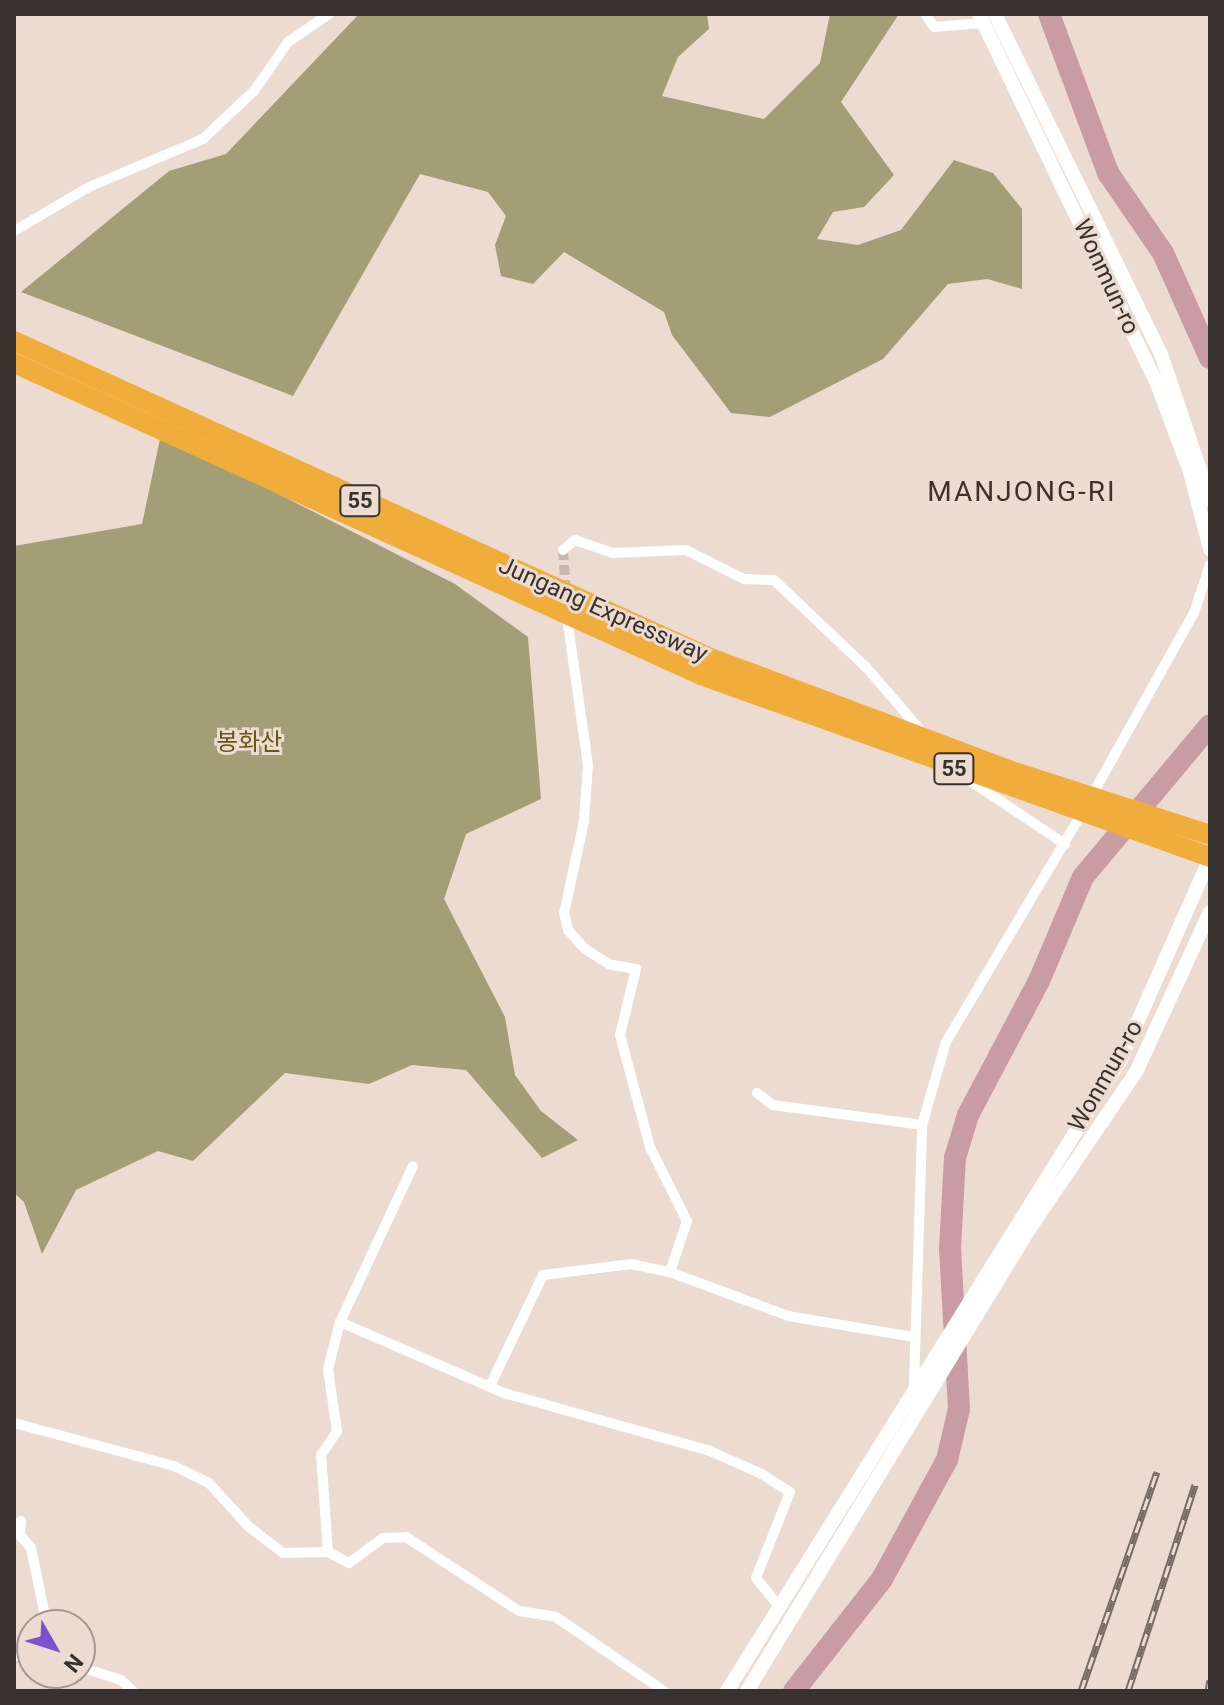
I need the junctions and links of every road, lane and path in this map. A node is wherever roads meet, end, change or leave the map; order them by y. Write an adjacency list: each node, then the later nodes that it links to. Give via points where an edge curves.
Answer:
1 (329, 14): 5 (street, via 288,42 249,97 203,139 89,187)
2 (925, 14): 4 (street, via 934,27)
3 (995, 14): 8 (main road, Wonmun-ro, via 1161,354)
4 (981, 19): 9 (main road, Wonmun-ro, via 1156,381)
5 (14, 231)
6 (14, 341): 13 (highway, Jungang Expressway / 55)
7 (14, 363): 13 (highway, Jungang Expressway / 55)
8 (1210, 500)
9 (1210, 549)
10 (563, 550): 15 (street, via 575,540 612,553 686,550 744,579 774,580 866,667 954,770)
11 (1210, 565): 15 (street, via 1194,613)
12 (568, 624): 21 (street, via 588,765 584,821 564,913 568,930 585,949 609,964 636,969 620,1035 650,1147 687,1221)
13 (704, 666): 14 (highway, Jungang Expressway / 55); 16 (highway, Jungang Expressway / 55)
14 (1210, 835)
15 (1065, 844): 19 (street, via 946,1042)
16 (1210, 857): 24 (main road, Wonmun-ro, via 1121,1059)
17 (1210, 912): 26 (main road, Wonmun-ro, via 1136,1072)
18 (757, 1093): 19 (street, via 773,1105)
19 (922, 1125): 23 (street)
20 (413, 1166): 22 (street)
21 (670, 1272): 23 (street, via 788,1316); 25 (street, via 631,1264 543,1275)
22 (340, 1322): 25 (street); 29 (street, via 328,1369 337,1431 321,1455)
23 (914, 1337): 24 (street)
24 (914, 1385): 26 (main road); 30 (main road)
25 (490, 1386): 30 (street, via 710,1451 790,1492 756,1578)
26 (928, 1394): 32 (main road)
27 (14, 1423): 29 (street, via 174,1466 209,1483 248,1526 283,1553)
28 (21, 1521): 31 (street, via 20,1535 31,1548)
29 (328, 1552): 35 (street, via 349,1563 383,1538 406,1537 519,1611 556,1617)
30 (779, 1606): 32 (main road); 36 (main road)
31 (46, 1609)
32 (792, 1615): 37 (main road)
33 (96, 1672): 34 (street, via 121,1680)
34 (133, 1691)
35 (664, 1691)
36 (727, 1691)
37 (747, 1691)

